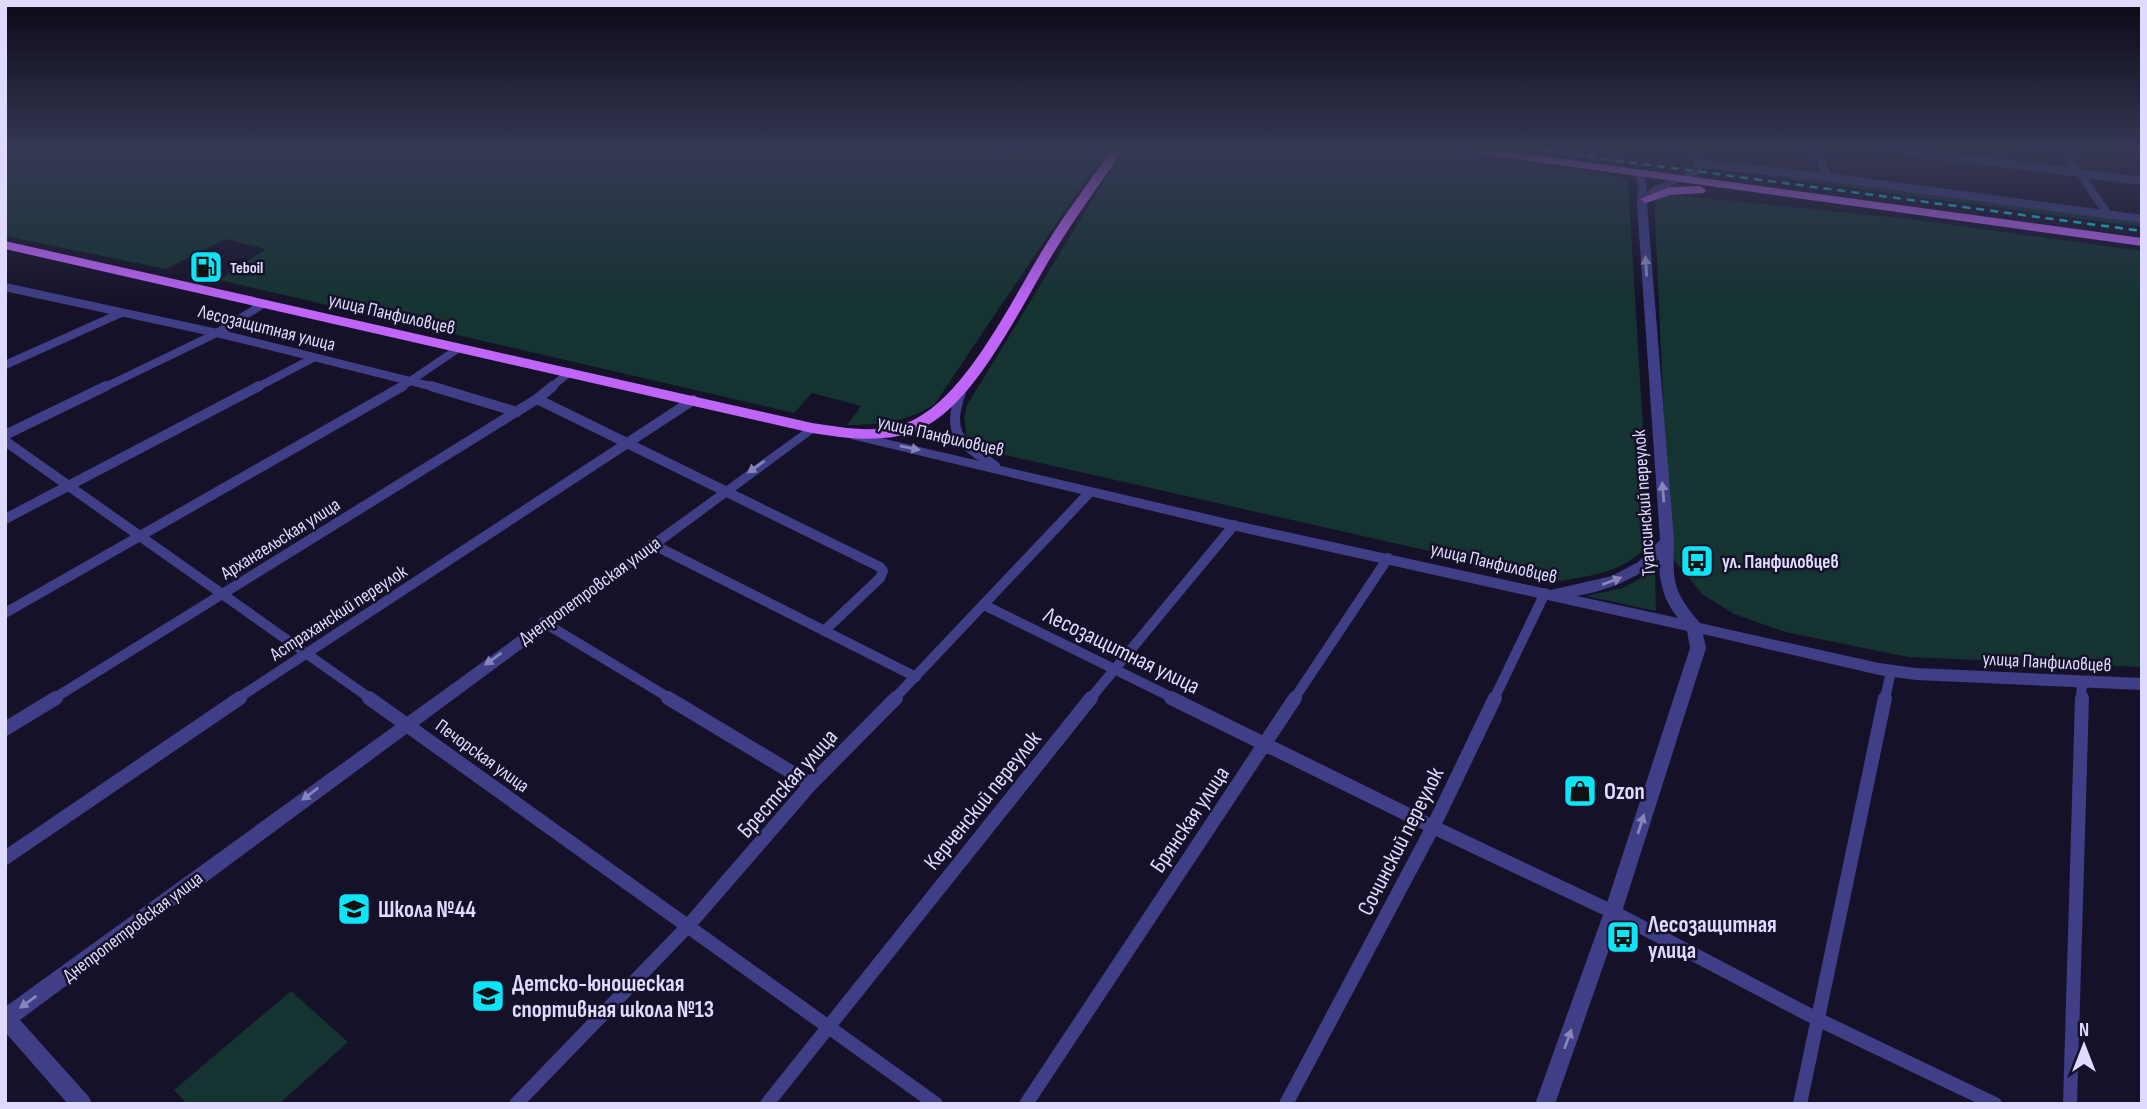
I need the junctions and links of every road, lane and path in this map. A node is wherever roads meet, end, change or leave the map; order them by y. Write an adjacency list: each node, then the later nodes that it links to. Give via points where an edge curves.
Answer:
1 (1081, 203): 21 (main road)
2 (1644, 203): 37 (street, Туапсинский переулок, one-way to 2)
3 (1818, 203): 7 (main road)
4 (1858, 203): 7 (main road)
5 (2017, 203): 8 (street)
6 (2100, 203): 8 (street)
7 (1881, 206): 10 (main road)
8 (2108, 215): 9 (street)
9 (2142, 219)
10 (2142, 242)
11 (5, 245): 13 (main road, улица Панфиловцев)
12 (5, 287): 14 (street, Лесозащитная улица)
13 (263, 304): 15 (street); 16 (main road, улица Панфиловцев)
14 (121, 313): 15 (street, Лесозащитная улица); 18 (street)
15 (217, 333): 17 (street, Лесозащитная улица); 27 (street)
16 (459, 348): 19 (main road, улица Панфиловцев); 20 (street)
17 (313, 358): 20 (street, Лесозащитная улица); 31 (street)
18 (5, 365)
19 (570, 372): 22 (street, Архангельская улица); 23 (main road, улица Панфиловцев)
20 (410, 382): 24 (street, Лесозащитная улица); 36 (street)
21 (964, 384): 26 (main road, via 923,421 894,430); 30 (street, via 951,424 953,433)
22 (537, 399): 24 (street, Архангельская улица); 29 (street)
23 (693, 400): 25 (main road, улица Панфиловцев); 29 (street, Астраханский переулок)
24 (517, 412): 41 (street, Архангельская улица)
25 (811, 428): 26 (main road); 32 (street, Днепропетровская улица, one-way to 32)
26 (843, 433): 30 (street, улица Панфиловцев, one-way to 30)
27 (5, 435)
28 (5, 441): 31 (street, Печорская улица)
29 (626, 443): 32 (street); 47 (street, Астраханский переулок)
30 (995, 466): 33 (street, улица Панфиловцев)
31 (71, 484): 34 (street); 36 (street, Печорская улица)
32 (725, 490): 38 (street, Днепропетровская улица); 46 (street, via 883,571)
33 (1090, 492): 35 (street, улица Панфиловцев); 42 (street, Брестская улица)
34 (5, 519)
35 (1234, 525): 39 (street, улица Панфиловцев); 48 (street, Керченский переулок)
36 (139, 536): 41 (street, Печорская улица); 43 (street)
37 (1667, 540): 40 (street, one-way to 37, via 1620,579 1649,563); 45 (street, Туапсинский переулок, via 1669,591)
38 (652, 544): 44 (street, Днепропетровская улица); 46 (street)
39 (1388, 558): 40 (street, улица Панфиловцев); 55 (street, Брянская улица)
40 (1545, 593): 45 (street, улица Панфиловцев); 57 (street, Сочинский переулок)
41 (224, 594): 47 (street, Печорская улица); 54 (street, Архангельская улица)
42 (984, 604): 48 (street, Лесозащитная улица); 50 (street, Брестская улица)
43 (5, 613)
44 (543, 622): 53 (street, Днепропетровская улица, one-way to 53); 56 (street)
45 (1694, 626): 49 (street, улица Панфиловцев); 59 (street, one-way to 45, via 1698,648)
46 (824, 631): 50 (street)
47 (305, 653): 53 (street, Печорская улица); 58 (street, Астраханский переулок)
48 (1114, 669): 55 (street, Лесозащитная улица); 63 (street, Керченский переулок)
49 (1891, 671): 51 (street, улица Панфиловцев); 62 (street)
50 (916, 677): 56 (street, Брестская улица)
51 (2082, 681): 52 (street, улица Панфиловцев); 73 (street)
52 (2142, 684)
53 (405, 723): 60 (street, Печорская улица); 61 (street, Днепропетровская улица, one-way to 61)
54 (5, 729)
55 (1264, 744): 57 (street, Лесозащитная улица); 68 (street, Брянская улица)
56 (811, 784): 60 (street, Брестская улица)
57 (1433, 827): 59 (street, Лесозащитная улица); 69 (street, Сочинский переулок)
58 (5, 858)
59 (1613, 912): 62 (street, Лесозащитная улица); 70 (street, one-way to 59)
60 (688, 926): 63 (street, Печорская улица); 65 (street, Брестская улица)
61 (6, 1018): 64 (street)
62 (1817, 1019): 71 (street); 72 (street, Лесозащитная улица)
63 (827, 1027): 66 (street, Керченский переулок); 67 (street, Печорская улица)
64 (82, 1104)
65 (516, 1104)
66 (767, 1104)
67 (936, 1104)
68 (1026, 1104)
69 (1286, 1104)
70 (1545, 1104)
71 (1800, 1104)
72 (1995, 1104)
73 (2070, 1104)

